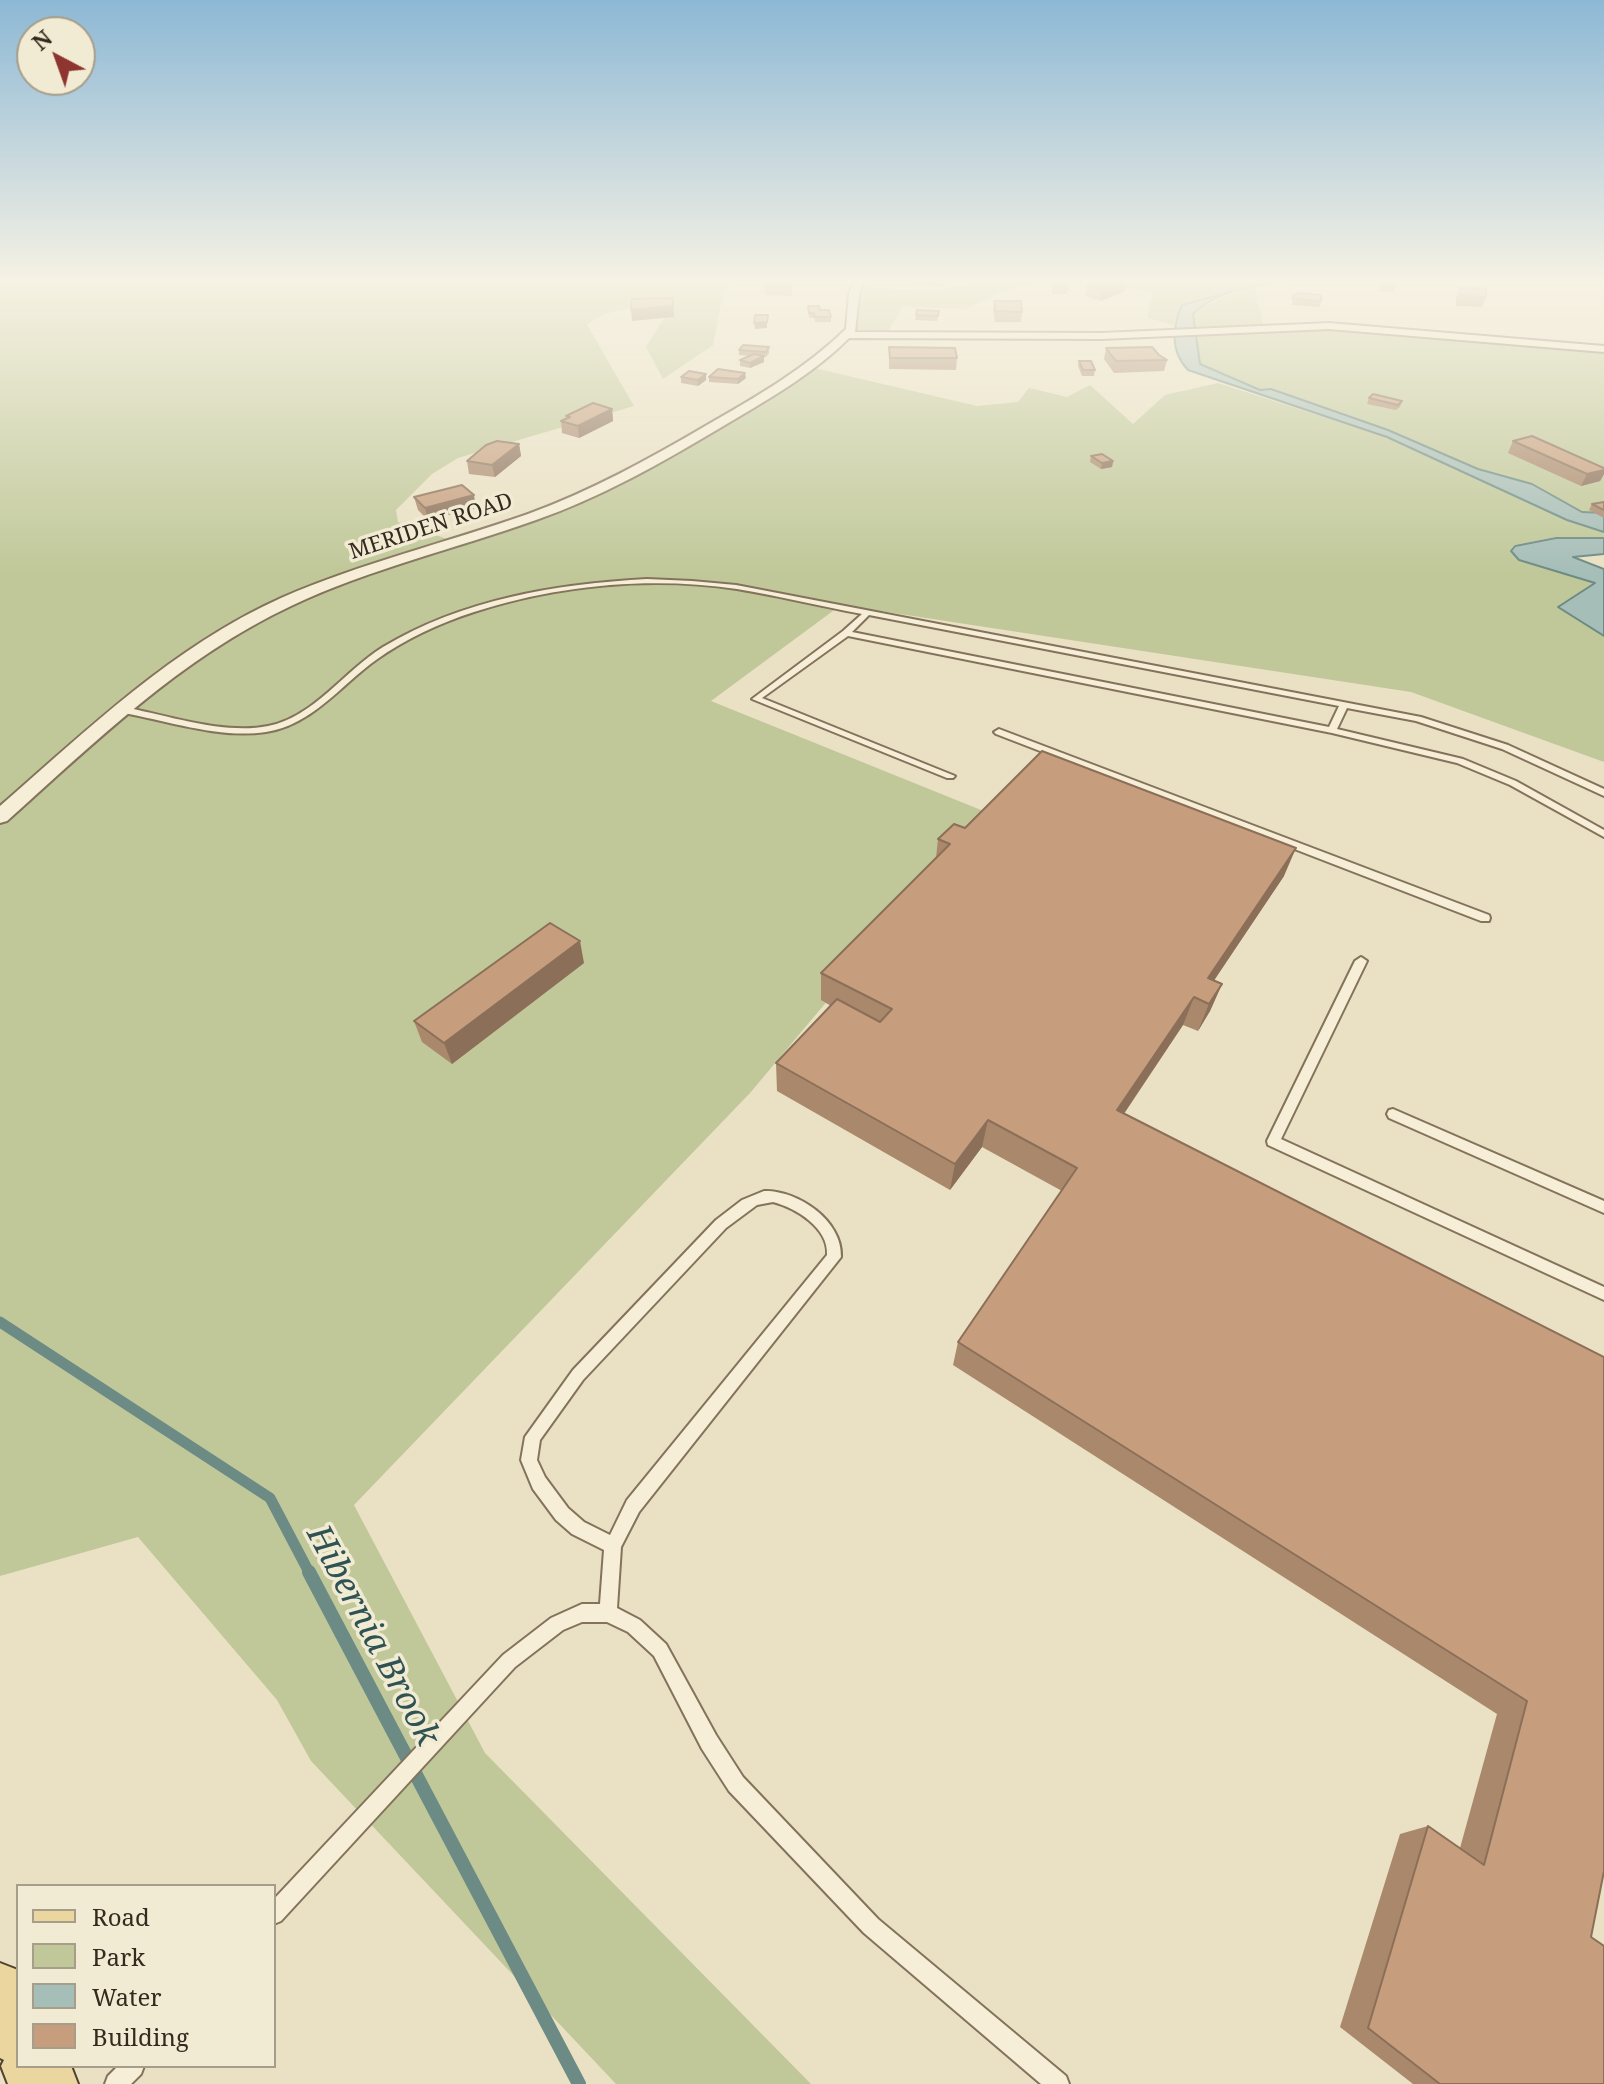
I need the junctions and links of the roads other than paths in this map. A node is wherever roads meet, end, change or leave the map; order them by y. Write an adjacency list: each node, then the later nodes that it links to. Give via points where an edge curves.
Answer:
1 (794, 378): 5 (street, MERIDEN ROAD, via 615,482 517,523 367,569 284,603 182,663)
2 (867, 613): 3 (lane); 4 (lane); 5 (lane, via 711,584 589,585 487,606 415,634 369,660 283,725 240,730)
3 (846, 633): 6 (lane); 8 (lane, via 756,699)
4 (1344, 704): 6 (lane); 9 (lane, via 1418,719 1505,747)
5 (123, 710): 10 (street, MERIDEN ROAD)
6 (1332, 730): 11 (lane, via 1460,761 1513,783)
7 (999, 732): 12 (lane)
8 (950, 776)
9 (1604, 793)
10 (0, 817)
11 (1604, 834)
12 (1485, 918)
13 (1361, 961): 16 (lane, via 1273,1141)
14 (1393, 1114): 15 (lane)
15 (1604, 1207)
16 (1604, 1294)
17 (613, 1546): 17 (lane, via 633,1506 834,1257 826,1229 782,1198 765,1196 721,1224 578,1375 533,1437 529,1460 539,1483 578,1528); 18 (lane)
18 (608, 1613): 19 (lane, via 582,1613 557,1624 509,1661); 24 (lane, via 634,1626 660,1650 736,1784 871,1926)
19 (276, 1912)
20 (0, 1996): 21 (main road)
21 (16, 2028)
22 (131, 2068): 23 (lane)
23 (116, 2084)
24 (1058, 2084)

